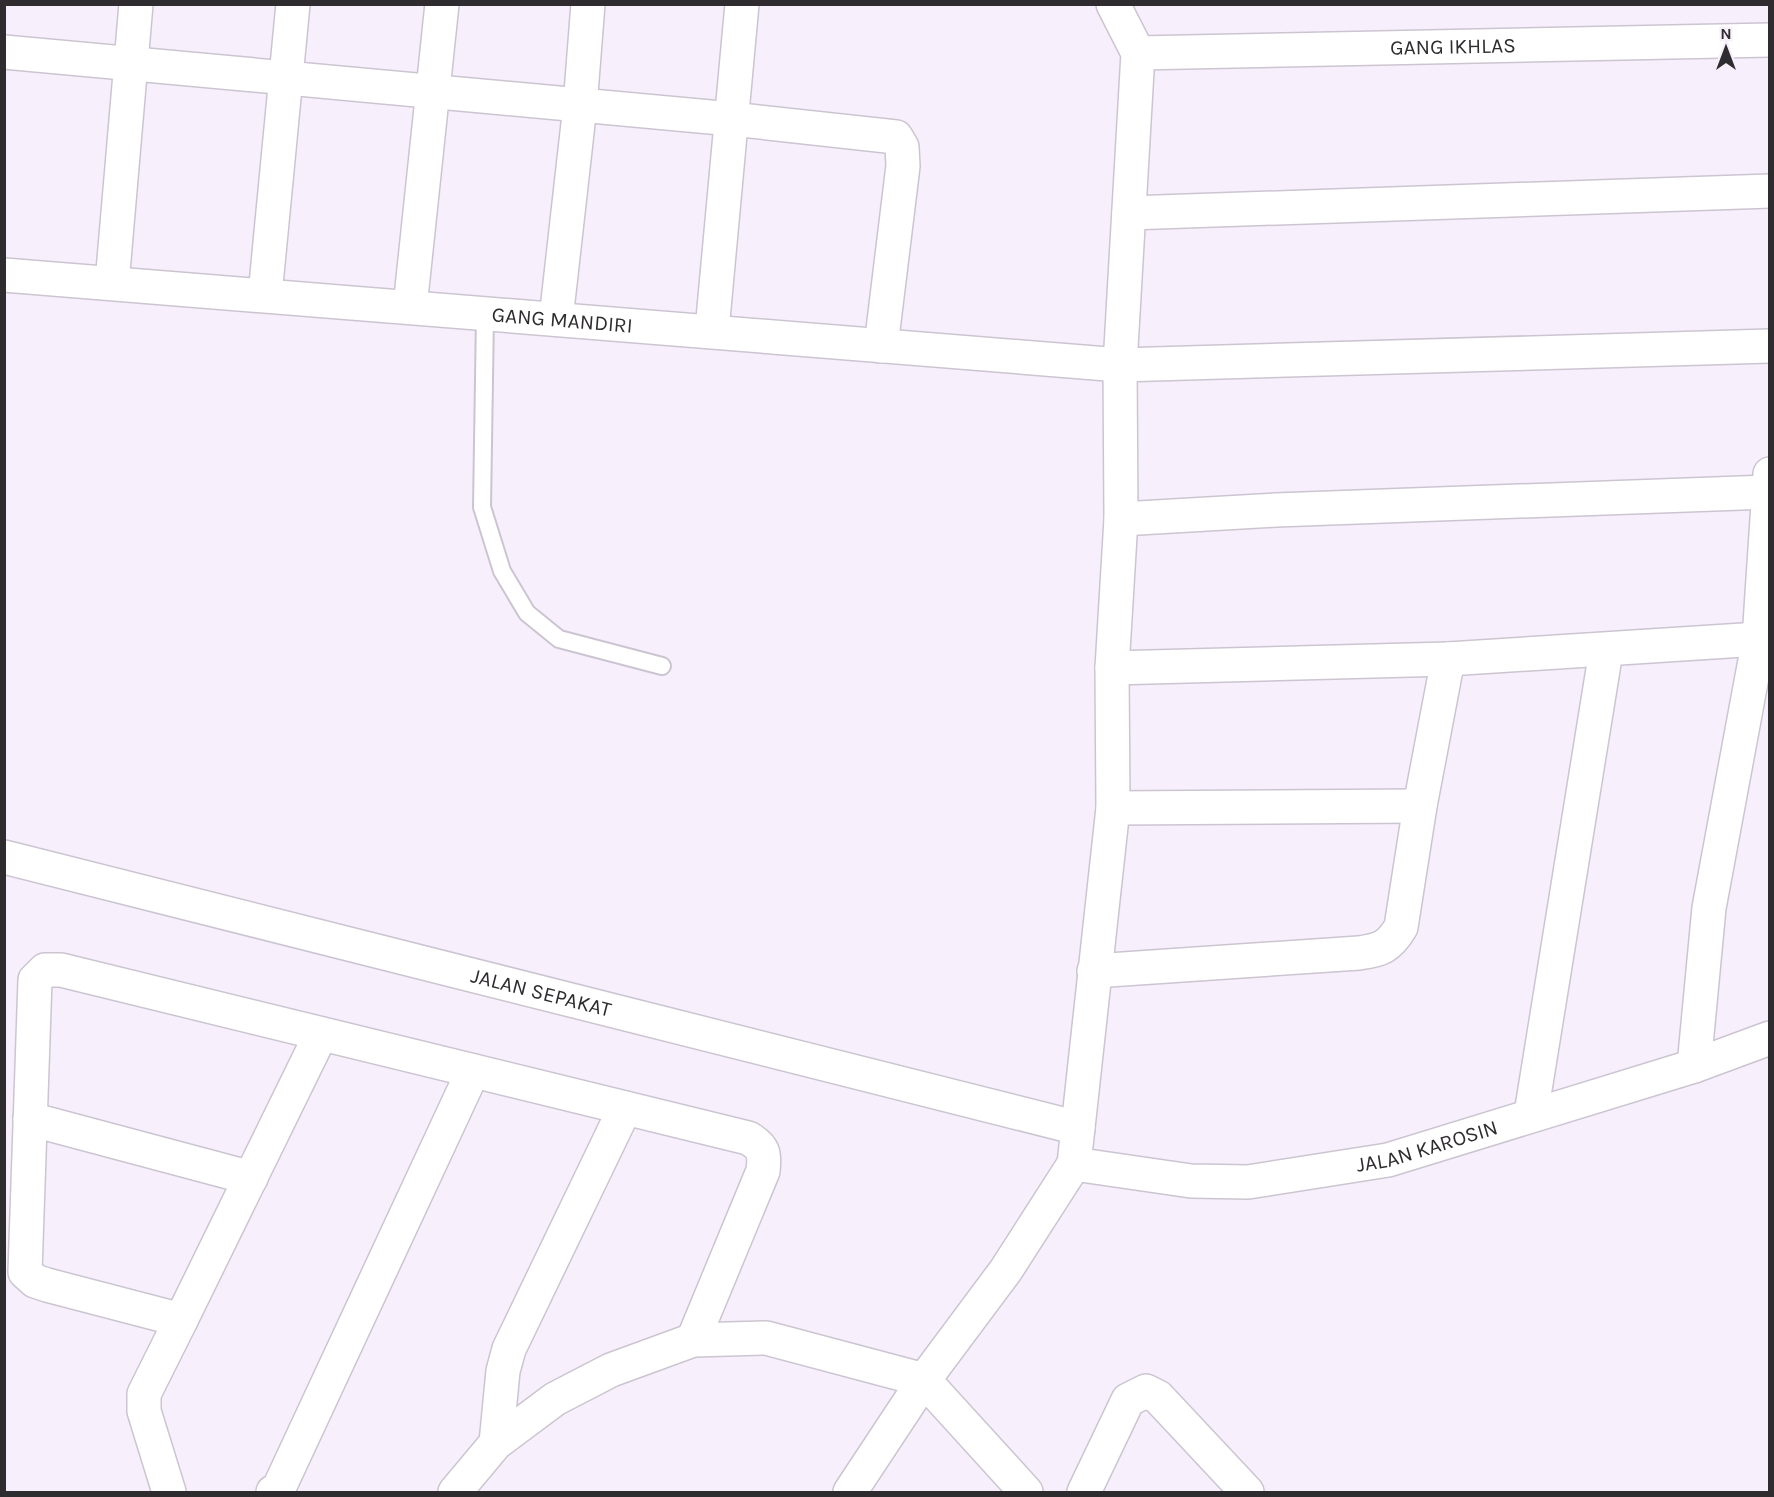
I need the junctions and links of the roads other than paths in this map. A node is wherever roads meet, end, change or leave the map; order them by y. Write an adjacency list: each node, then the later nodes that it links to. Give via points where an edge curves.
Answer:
1 (136, 4): 10 (street)
2 (293, 4): 11 (street)
3 (442, 4): 12 (street)
4 (588, 4): 13 (street)
5 (742, 4): 14 (street)
6 (1113, 4): 9 (street)
7 (1770, 40): 9 (street, GANG IKHLAS)
8 (4, 52): 10 (street)
9 (1137, 53): 16 (street)
10 (131, 64): 11 (street); 18 (street)
11 (286, 77): 12 (street); 19 (street)
12 (433, 91): 13 (street); 20 (street)
13 (580, 106): 14 (street); 22 (street)
14 (732, 119): 23 (street); 24 (street, via 896,137 902,147 903,166)
15 (1770, 191): 16 (street)
16 (1128, 213): 26 (street)
17 (5, 278): 18 (street, GANG MANDIRI)
18 (112, 283): 19 (street, GANG MANDIRI)
19 (265, 295): 20 (street, GANG MANDIRI)
20 (410, 307): 21 (street, GANG MANDIRI)
21 (485, 315): 22 (street, GANG MANDIRI); 32 (lane, via 482,507 502,571 527,613 559,639)
22 (556, 319): 23 (street, GANG MANDIRI)
23 (712, 330): 24 (street, GANG MANDIRI)
24 (881, 346): 26 (street, GANG MANDIRI)
25 (1770, 346): 26 (street, GANG MANDIRI)
26 (1119, 365): 28 (street)
27 (1769, 483): 28 (street); 29 (street)
28 (1121, 519): 33 (street)
29 (1759, 639): 30 (street); 40 (street, via 1709,908)
30 (1606, 651): 31 (street); 43 (street)
31 (1449, 660): 33 (street); 34 (street)
32 (662, 666)
33 (1112, 668): 35 (street)
34 (1420, 806): 35 (street); 37 (street, via 1401,927 1392,943 1380,951)
35 (1113, 808): 37 (street)
36 (4, 857): 45 (street, JALAN SEPAKAT)
37 (1094, 971): 45 (street)
38 (321, 1034): 41 (street); 44 (street, via 61,970 45,970 35,980); 47 (street)
39 (1770, 1038): 40 (street, JALAN KAROSIN)
40 (1694, 1066): 43 (street, JALAN KAROSIN)
41 (473, 1071): 42 (street); 53 (street)
42 (625, 1108): 49 (street, via 748,1138 765,1155 763,1171); 51 (street, via 509,1349)
43 (1531, 1114): 46 (street, JALAN KAROSIN, via 1388,1160 1248,1182 1191,1181)
44 (30, 1119): 47 (street); 48 (street, via 25,1272 47,1285)
45 (1078, 1128): 46 (street)
46 (1074, 1164): 50 (street, via 1006,1270)
47 (251, 1178): 48 (street)
48 (182, 1320): 52 (street, via 144,1394 144,1411)
49 (693, 1340): 50 (street, via 766,1338); 51 (street, via 610,1370 555,1399)
50 (924, 1380): 55 (street); 56 (street)
51 (496, 1443): 54 (street)
52 (169, 1492)
53 (278, 1492)
54 (455, 1492)
55 (850, 1492)
56 (1026, 1492)
57 (1084, 1492): 58 (street, via 1128,1400 1146,1391 1158,1397)
58 (1247, 1492)

